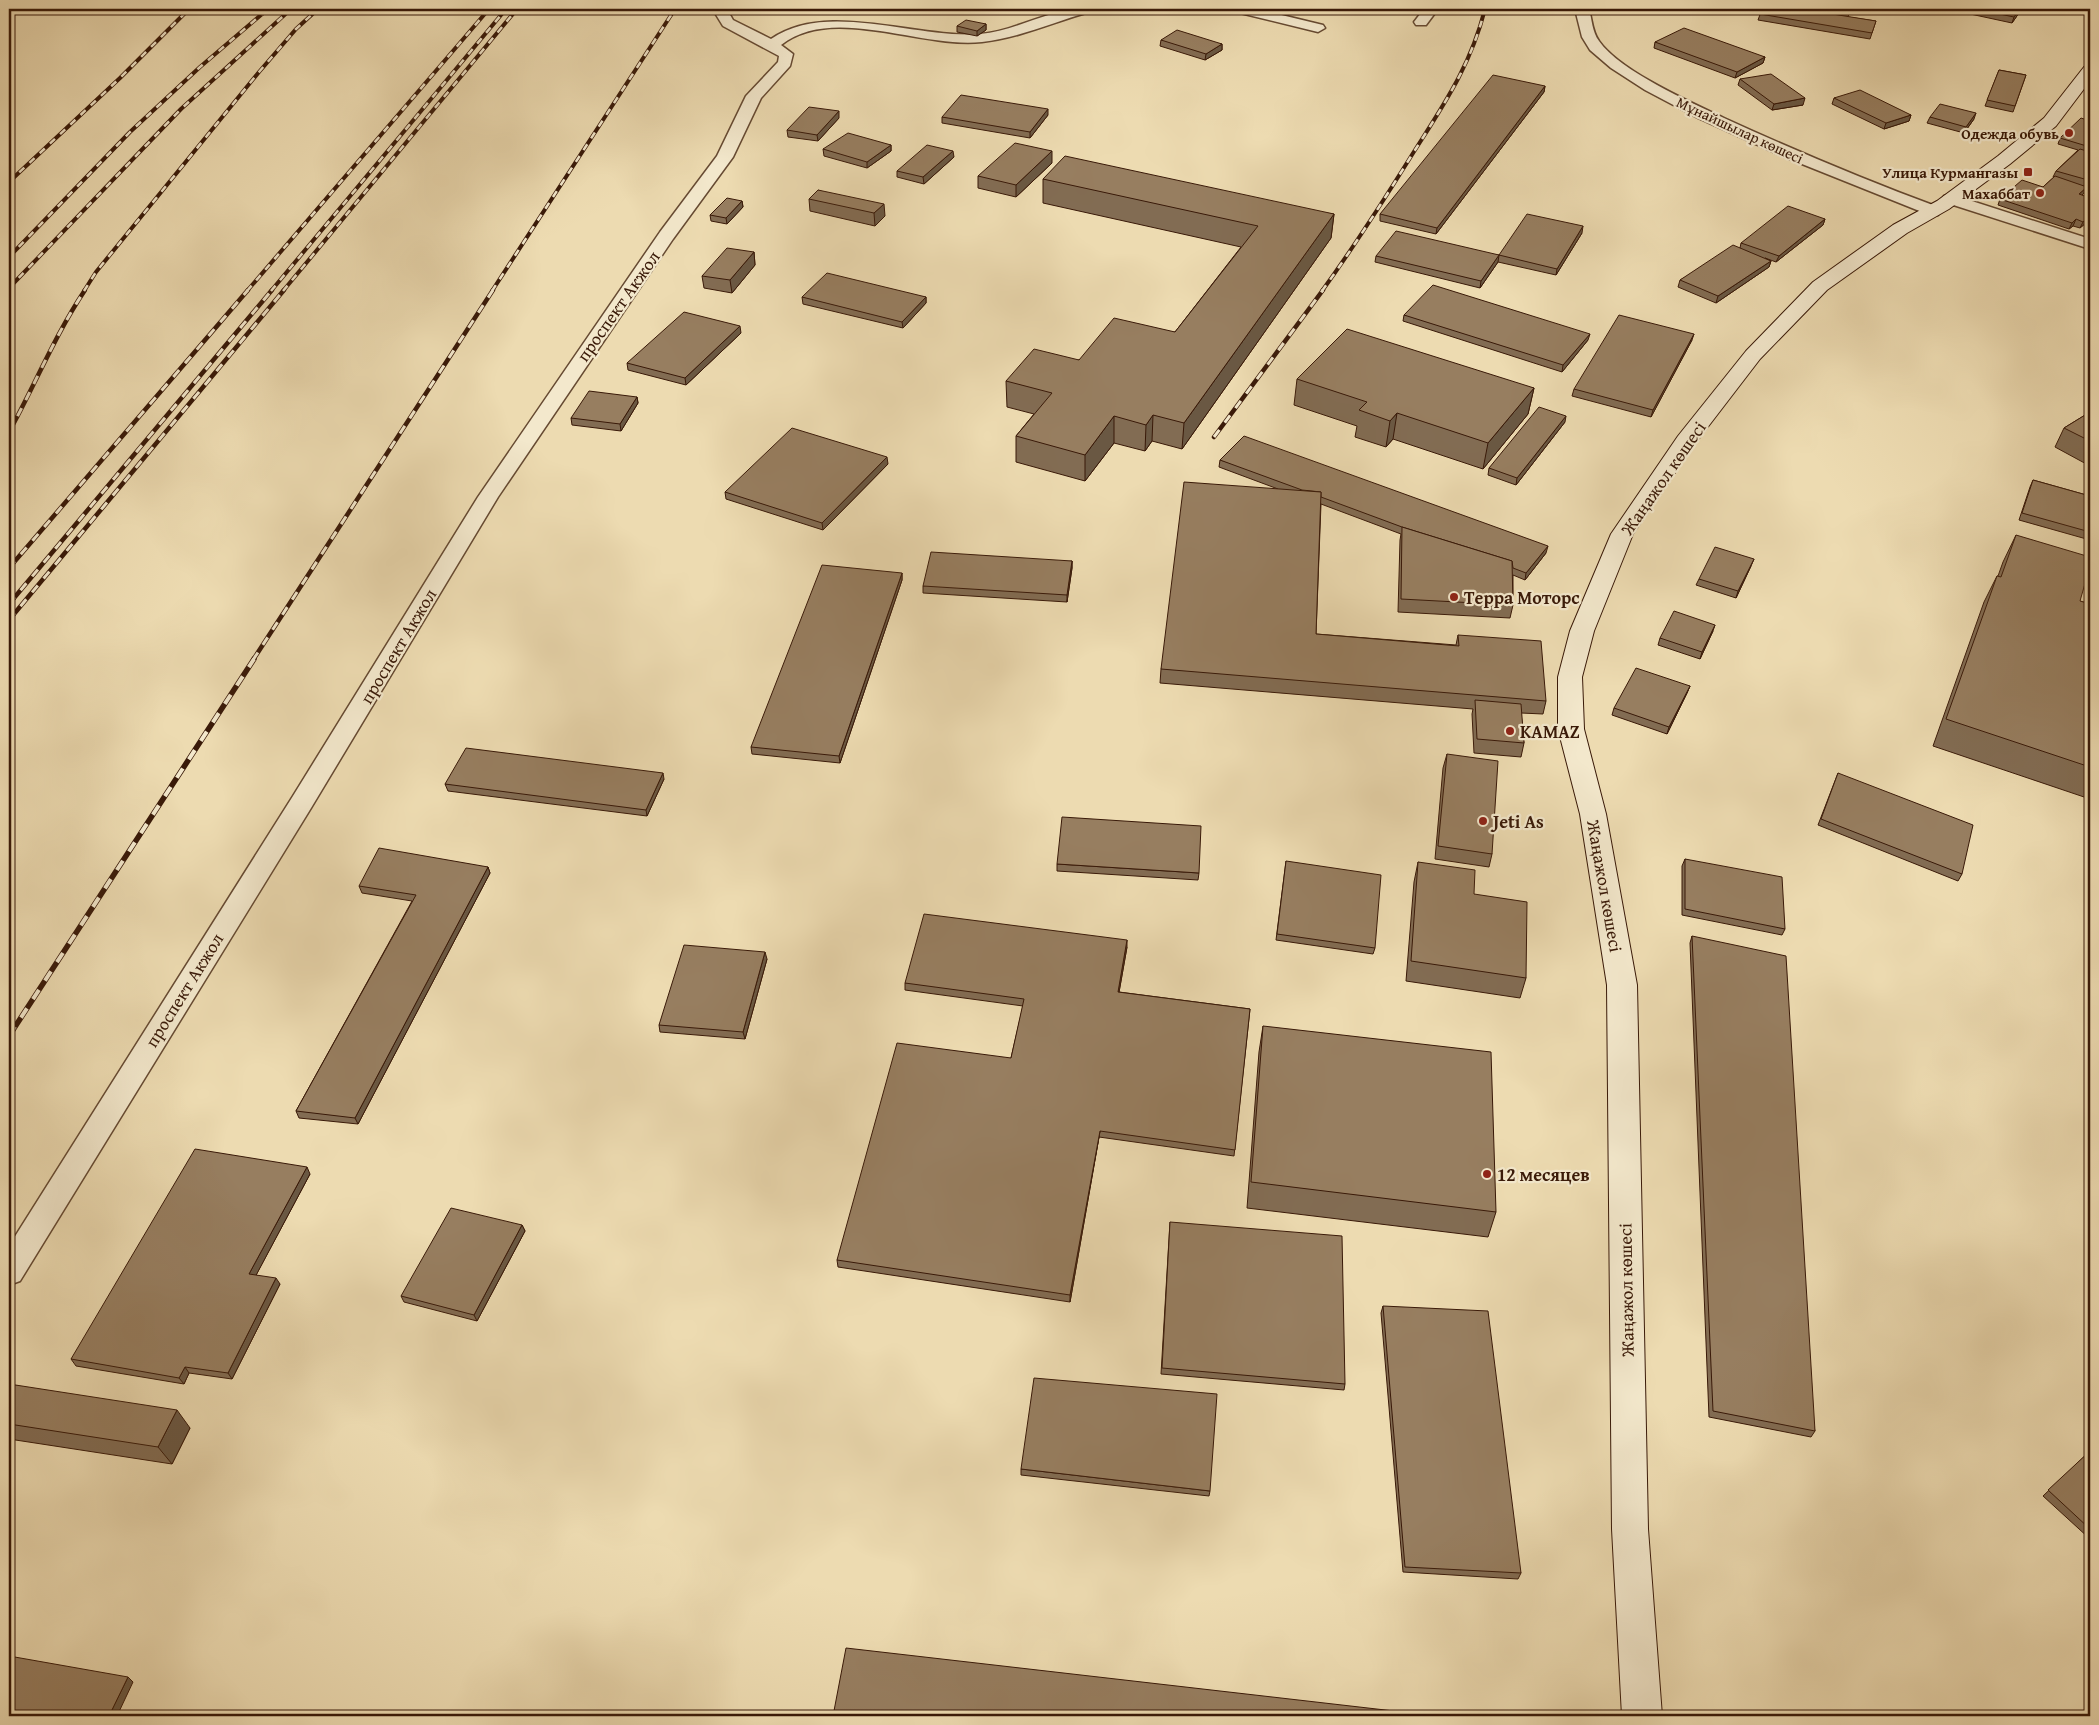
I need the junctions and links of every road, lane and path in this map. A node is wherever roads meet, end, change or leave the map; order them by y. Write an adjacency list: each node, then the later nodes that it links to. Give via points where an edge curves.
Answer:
1 (724, 9): 8 (street, via 722,13 728,23)
2 (1084, 9): 8 (street, via 1011,32 966,40 822,10 789,24)
3 (1241, 9): 7 (street)
4 (1431, 9): 6 (street)
5 (1582, 9): 10 (street, Мұнайшылар көшесі, via 1586,33 1601,52 1687,107 1858,184)
6 (1421, 22)
7 (1318, 28)
8 (774, 41): 12 (street, проспект Акжол, via 786,54 785,63 754,96 725,156 666,236 488,497)
9 (2090, 70): 10 (main road, Жаңажол көшесі, via 2050,122)
10 (1942, 205): 11 (street, Мұнайшылар көшесі); 13 (main road, Жаңажол көшесі, via 1900,229 1820,286 1753,355 1686,441 1622,534 1582,631 1570,677 1571,730 1593,814 1622,985 1630,1529)
11 (2090, 244)
12 (9, 1272)
13 (1642, 1716)

